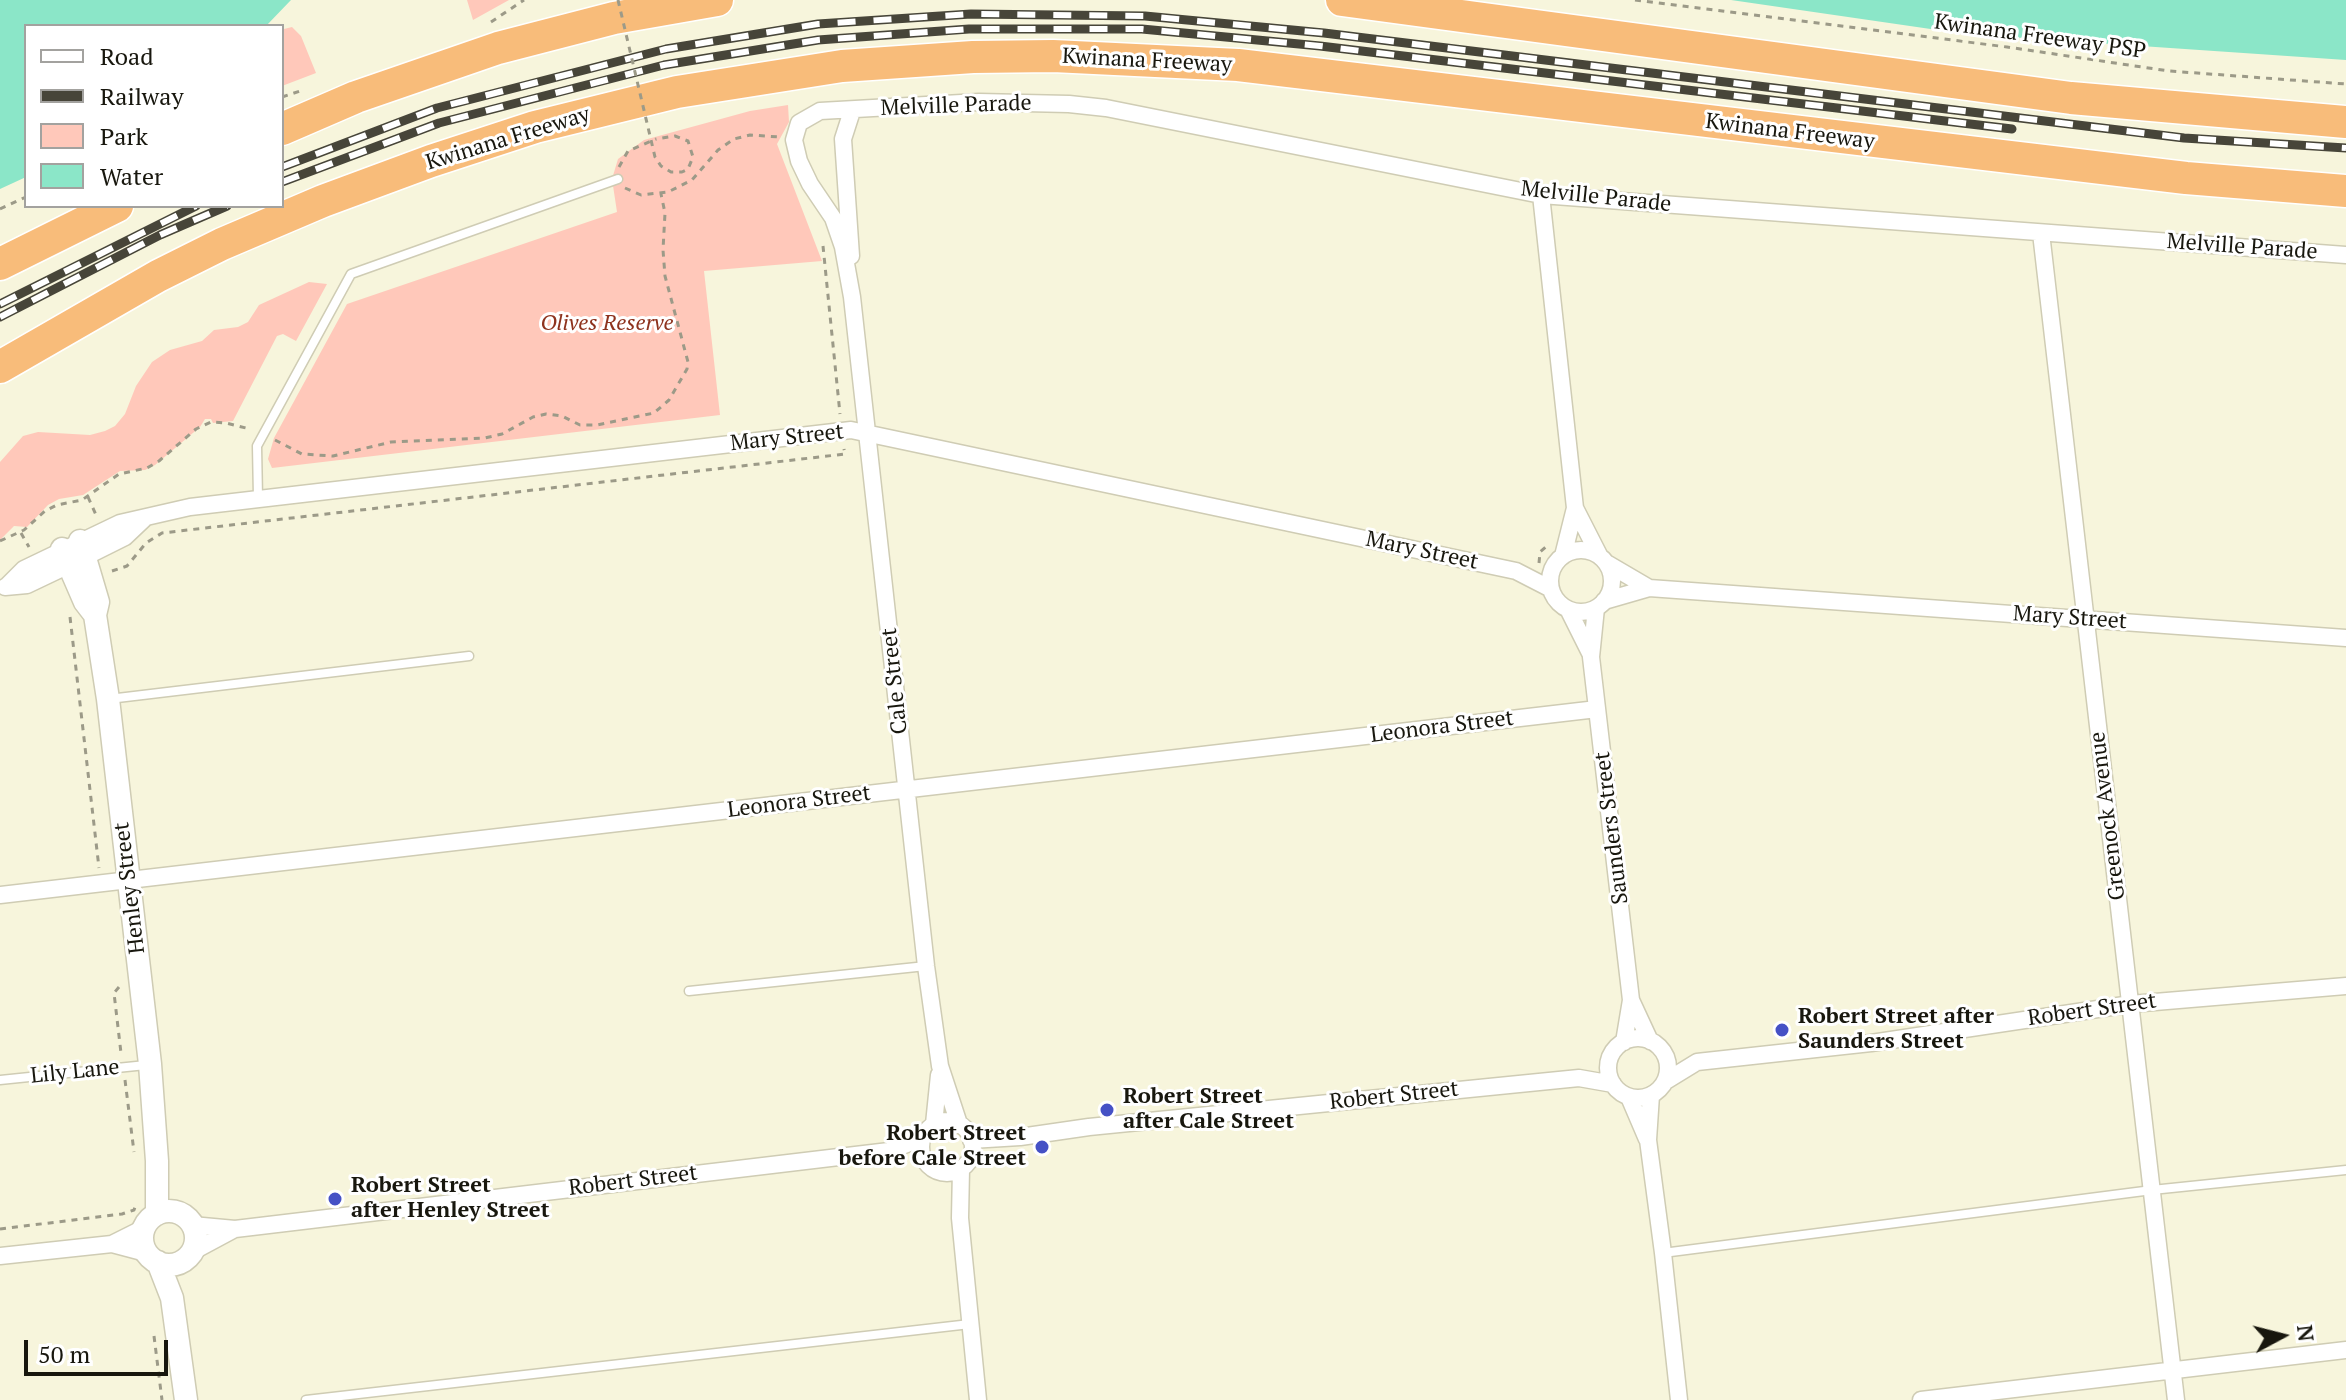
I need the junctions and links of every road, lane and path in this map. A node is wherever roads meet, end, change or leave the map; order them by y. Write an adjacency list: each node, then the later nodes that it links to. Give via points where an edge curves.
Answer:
1 (618, 0): 10 (path, bridge, via 655,157 671,172 688,169 693,157 688,141 675,136 656,139 628,151)
2 (717, 0): 8 (highway, via 614,18 498,48)
3 (1342, 0): 7 (highway, via 2071,98)
4 (1635, 0): 5 (path, Kwinana Freeway PSP, via 2169,71)
5 (2346, 84)
6 (852, 111): 9 (street, via 820,111 799,123); 13 (street, Melville Parade, via 979,102 1106,108); 23 (street, Cale Street, via 843,139)
7 (2346, 122)
8 (284, 128)
9 (794, 140): 12 (path, via 750,135 734,139 687,184); 23 (street, Cale Street, via 810,184 833,218)
10 (618, 179): 12 (path, via 634,193); 26 (lane, via 351,274)
11 (2346, 191): 24 (highway, Kwinana Freeway, via 2186,178 1238,65 1053,56 842,66 677,92 535,127 431,161 222,244)
12 (661, 194): 26 (path, via 667,289 688,362 669,400 654,413 597,425 546,414 485,438 391,442 333,456 302,454)
13 (1541, 195): 19 (street, Melville Parade); 29 (street)
14 (24, 198): 17 (path)
15 (104, 208): 20 (highway)
16 (113, 208): 22 (highway)
17 (0, 209)
18 (822, 233): 25 (path)
19 (2041, 233): 21 (street, Melville Parade); 41 (street, Greenock Avenue)
20 (0, 251)
21 (2346, 255)
22 (0, 264)
23 (852, 297): 27 (street, Cale Street)
24 (0, 367)
25 (842, 431): 27 (street, Mary Street); 28 (street, Mary Street); 31 (path, via 845,454 162,533 127,566)
26 (263, 435): 28 (lane, via 257,446); 30 (path, via 211,422 147,468 119,474 82,500 57,505)
27 (869, 435): 34 (street, Mary Street); 47 (street, Cale Street)
28 (258, 498): 31 (street, Mary Street, via 120,523)
29 (1575, 508): 32 (street); 33 (street)
30 (0, 541)
31 (78, 558): 35 (street, Mary Street, via 27,585); 45 (street, Henley Street, via 98,602 95,615)
32 (1559, 560): 33 (street, Mary Street, via 1580,550); 34 (street, Mary Street); 37 (street, via 1551,573)
33 (1603, 560): 36 (street, Mary Street); 38 (street, via 1612,582)
34 (1516, 571): 37 (street, Mary Street)
35 (4, 588)
36 (1649, 588): 38 (street, Mary Street); 41 (street, Mary Street)
37 (1551, 589): 39 (street, Mary Street)
38 (1600, 605): 39 (street, Mary Street, via 1584,612); 44 (street, Saunders Street)
39 (1568, 609): 44 (street, Saunders Street)
40 (70, 617): 49 (path)
41 (2085, 619): 42 (street, Mary Street); 56 (street, Greenock Avenue)
42 (2346, 638)
43 (469, 656): 45 (lane)
44 (1591, 657): 46 (street, Saunders Street)
45 (108, 699): 48 (street, Henley Street)
46 (1597, 709): 47 (street, Leonora Street); 55 (street, Saunders Street)
47 (907, 790): 48 (street, Leonora Street); 51 (street, Cale Street)
48 (129, 880): 49 (street, Leonora Street); 61 (street, Henley Street)
49 (101, 883): 50 (street, Leonora Street)
50 (0, 895)
51 (926, 966): 54 (lane); 62 (street, Cale Street)
52 (124, 982): 63 (path, via 114,993)
53 (2346, 986): 56 (street, Robert Street)
54 (689, 991)
55 (1631, 1000): 57 (street, Saunders Street); 58 (street, Saunders Street)
56 (2131, 1004): 60 (street, Robert Street, via 1871,1043); 81 (street, Greenock Avenue)
57 (1624, 1042): 58 (street, via 1634,1039); 59 (street)
58 (1656, 1046): 60 (street, Robert Street); 66 (street, Saunders Street, via 1667,1060)
59 (1610, 1057): 64 (street, Robert Street); 67 (street)
60 (1697, 1062): 66 (street, Robert Street)
61 (150, 1064): 63 (lane, Lily Lane); 84 (street, Henley Street, via 157,1161)
62 (940, 1066): 70 (street, Cale Street); 71 (street, Cale Street)
63 (123, 1067): 65 (lane, Lily Lane); 77 (path)
64 (1579, 1078): 67 (street, Robert Street); 72 (street, Robert Street)
65 (0, 1080)
66 (1666, 1081): 68 (street)
67 (1613, 1084): 69 (street)
68 (1651, 1095): 69 (street); 75 (street)
69 (1629, 1097): 75 (street)
70 (934, 1124): 71 (street); 73 (street)
71 (959, 1124): 74 (street)
72 (1020, 1137): 74 (street, Robert Street); 78 (street, Robert Street)
73 (922, 1138): 76 (street, Robert Street); 79 (street, via 920,1147)
74 (971, 1140): 78 (street)
75 (1648, 1140): 88 (street)
76 (889, 1151): 79 (street, Robert Street); 86 (street, Robert Street)
77 (135, 1158)
78 (966, 1164): 79 (street, via 956,1172); 83 (street)
79 (934, 1169): 83 (street)
80 (2346, 1170): 81 (lane)
81 (2152, 1190): 88 (lane); 94 (street, Greenock Avenue)
82 (136, 1199): 85 (path, via 134,1210 122,1214)
83 (960, 1218): 91 (street)
84 (168, 1220): 86 (street, Robert Street); 87 (street); 90 (street, via 142,1237); 90 (street, via 195,1234)
85 (0, 1229)
86 (235, 1229): 90 (street, Robert Street)
87 (112, 1244): 89 (street); 90 (street)
88 (1663, 1253): 99 (street)
89 (0, 1256)
90 (168, 1258): 96 (street)
91 (970, 1324): 97 (lane); 98 (street)
92 (153, 1326): 95 (path)
93 (2346, 1350): 94 (street)
94 (2173, 1371): 100 (street); 101 (street, Greenock Avenue)
95 (162, 1400)
96 (186, 1400)
97 (306, 1400)
98 (978, 1400)
99 (1679, 1400)
100 (1921, 1400)
101 (2176, 1400)

